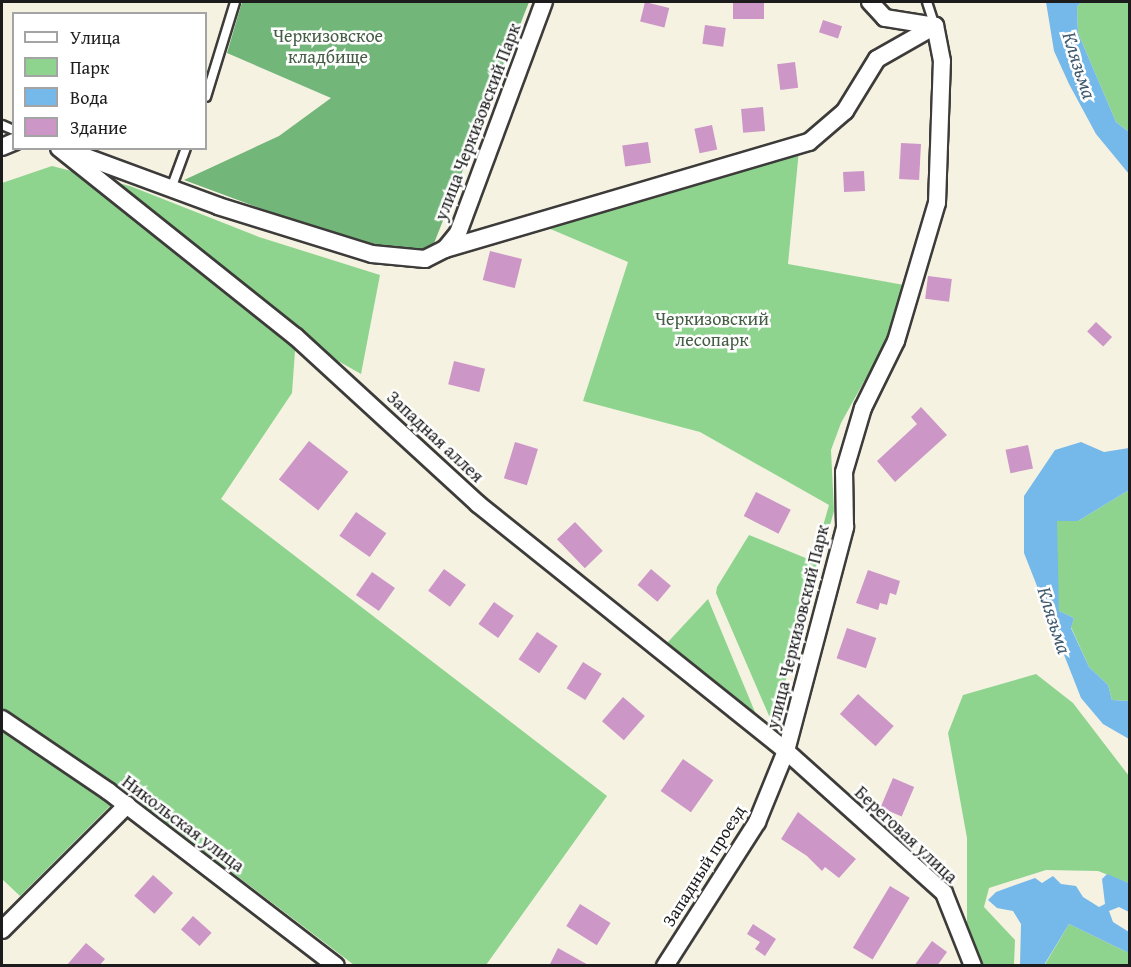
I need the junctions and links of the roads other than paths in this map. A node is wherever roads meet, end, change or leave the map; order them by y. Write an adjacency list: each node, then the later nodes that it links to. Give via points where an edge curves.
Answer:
1 (235, 2): 7 (lane)
2 (544, 2): 12 (street, улица Черкизовский Парк, via 462,222)
3 (870, 2): 5 (street)
4 (927, 2): 6 (lane)
5 (886, 10): 6 (street)
6 (934, 26): 12 (street, via 877,59 844,111 809,142); 14 (street, улица Черкизовский Парк, via 942,61 937,203 896,341 863,408 844,472 845,527)
7 (207, 93)
8 (62, 150): 14 (street, Западная аллея, via 296,336 478,504)
9 (70, 150): 11 (street, улица Черкизовский Парк)
10 (185, 150): 11 (lane)
11 (172, 186): 12 (street, улица Черкизовский Парк, via 218,206 372,254 425,259)
12 (445, 249)
13 (2, 719): 15 (street, Никольская улица)
14 (786, 751): 17 (street, Береговая улица, via 944,893); 19 (street, Западный проезд, via 757,822)
15 (127, 805): 16 (street); 18 (street, Никольская улица)
16 (2, 930)
17 (970, 963)
18 (336, 966)
19 (665, 966)

